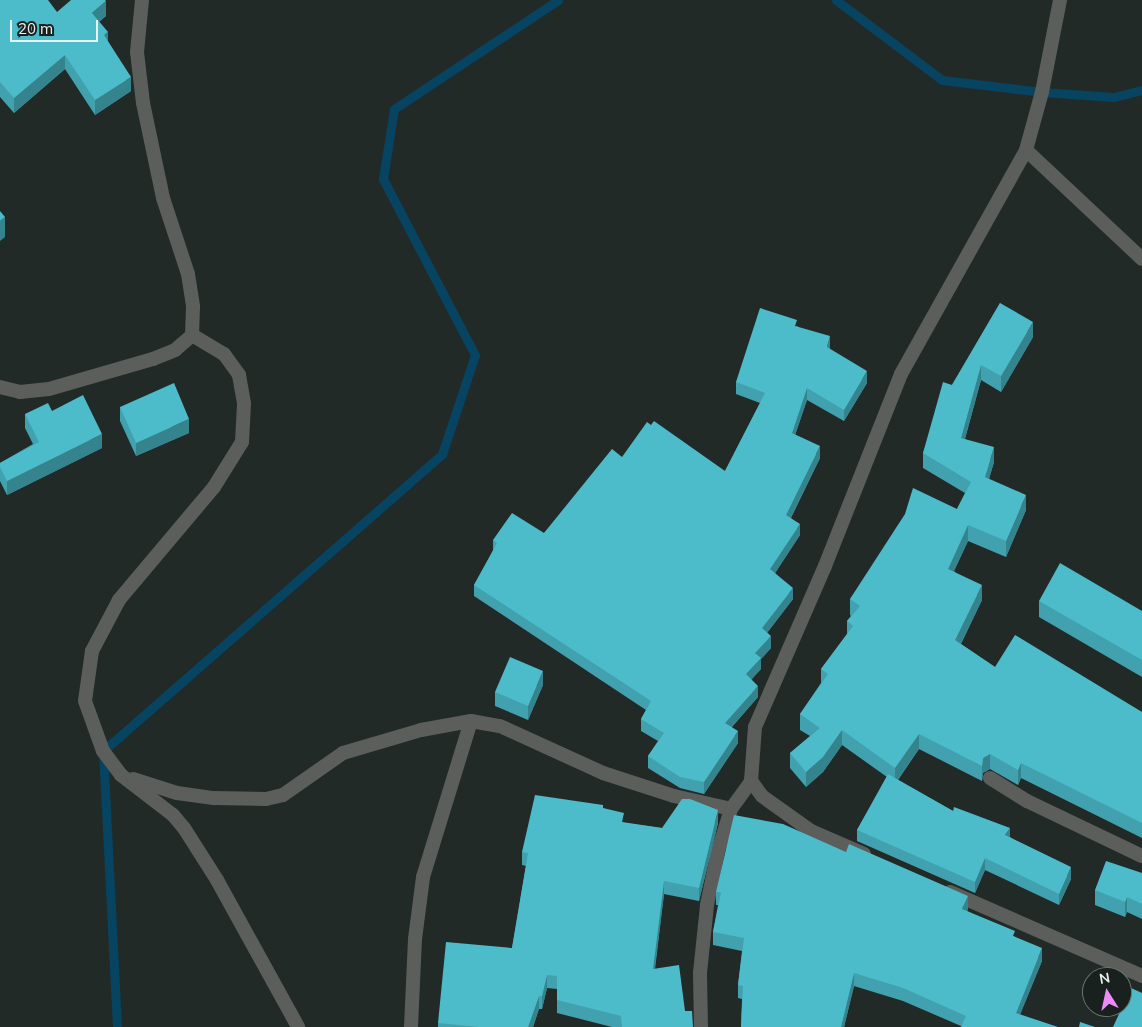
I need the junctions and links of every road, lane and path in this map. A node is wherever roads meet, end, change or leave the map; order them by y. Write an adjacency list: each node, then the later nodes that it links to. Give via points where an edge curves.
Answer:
1 (142, 0): 5 (street, via 137,52 143,103 163,198 188,274 193,307)
2 (1060, 0): 3 (street, via 1042,92)
3 (1026, 150): 4 (street); 10 (street, via 901,374 825,566 755,727)
4 (1142, 259)
5 (192, 335): 6 (street, via 174,350 153,359 49,389 20,392); 8 (street, via 224,354 239,374 244,404 242,442 214,487 119,600 92,651 85,701 103,751)
6 (0, 387)
7 (471, 721): 8 (street, via 420,730 343,753 283,795 266,799 177,793); 11 (street, via 500,726 603,773 674,796); 17 (street, via 423,877 415,939)
8 (121, 775): 16 (street, via 163,806 184,828 217,880)
9 (990, 778): 12 (street, via 1027,801)
10 (751, 780): 11 (street); 13 (street, via 762,796 810,830)
11 (731, 809): 18 (street, via 707,905 700,973)
12 (1142, 856)
13 (873, 858)
14 (936, 886): 15 (street)
15 (1142, 976)
16 (298, 1027)
17 (411, 1027)
18 (701, 1027)

